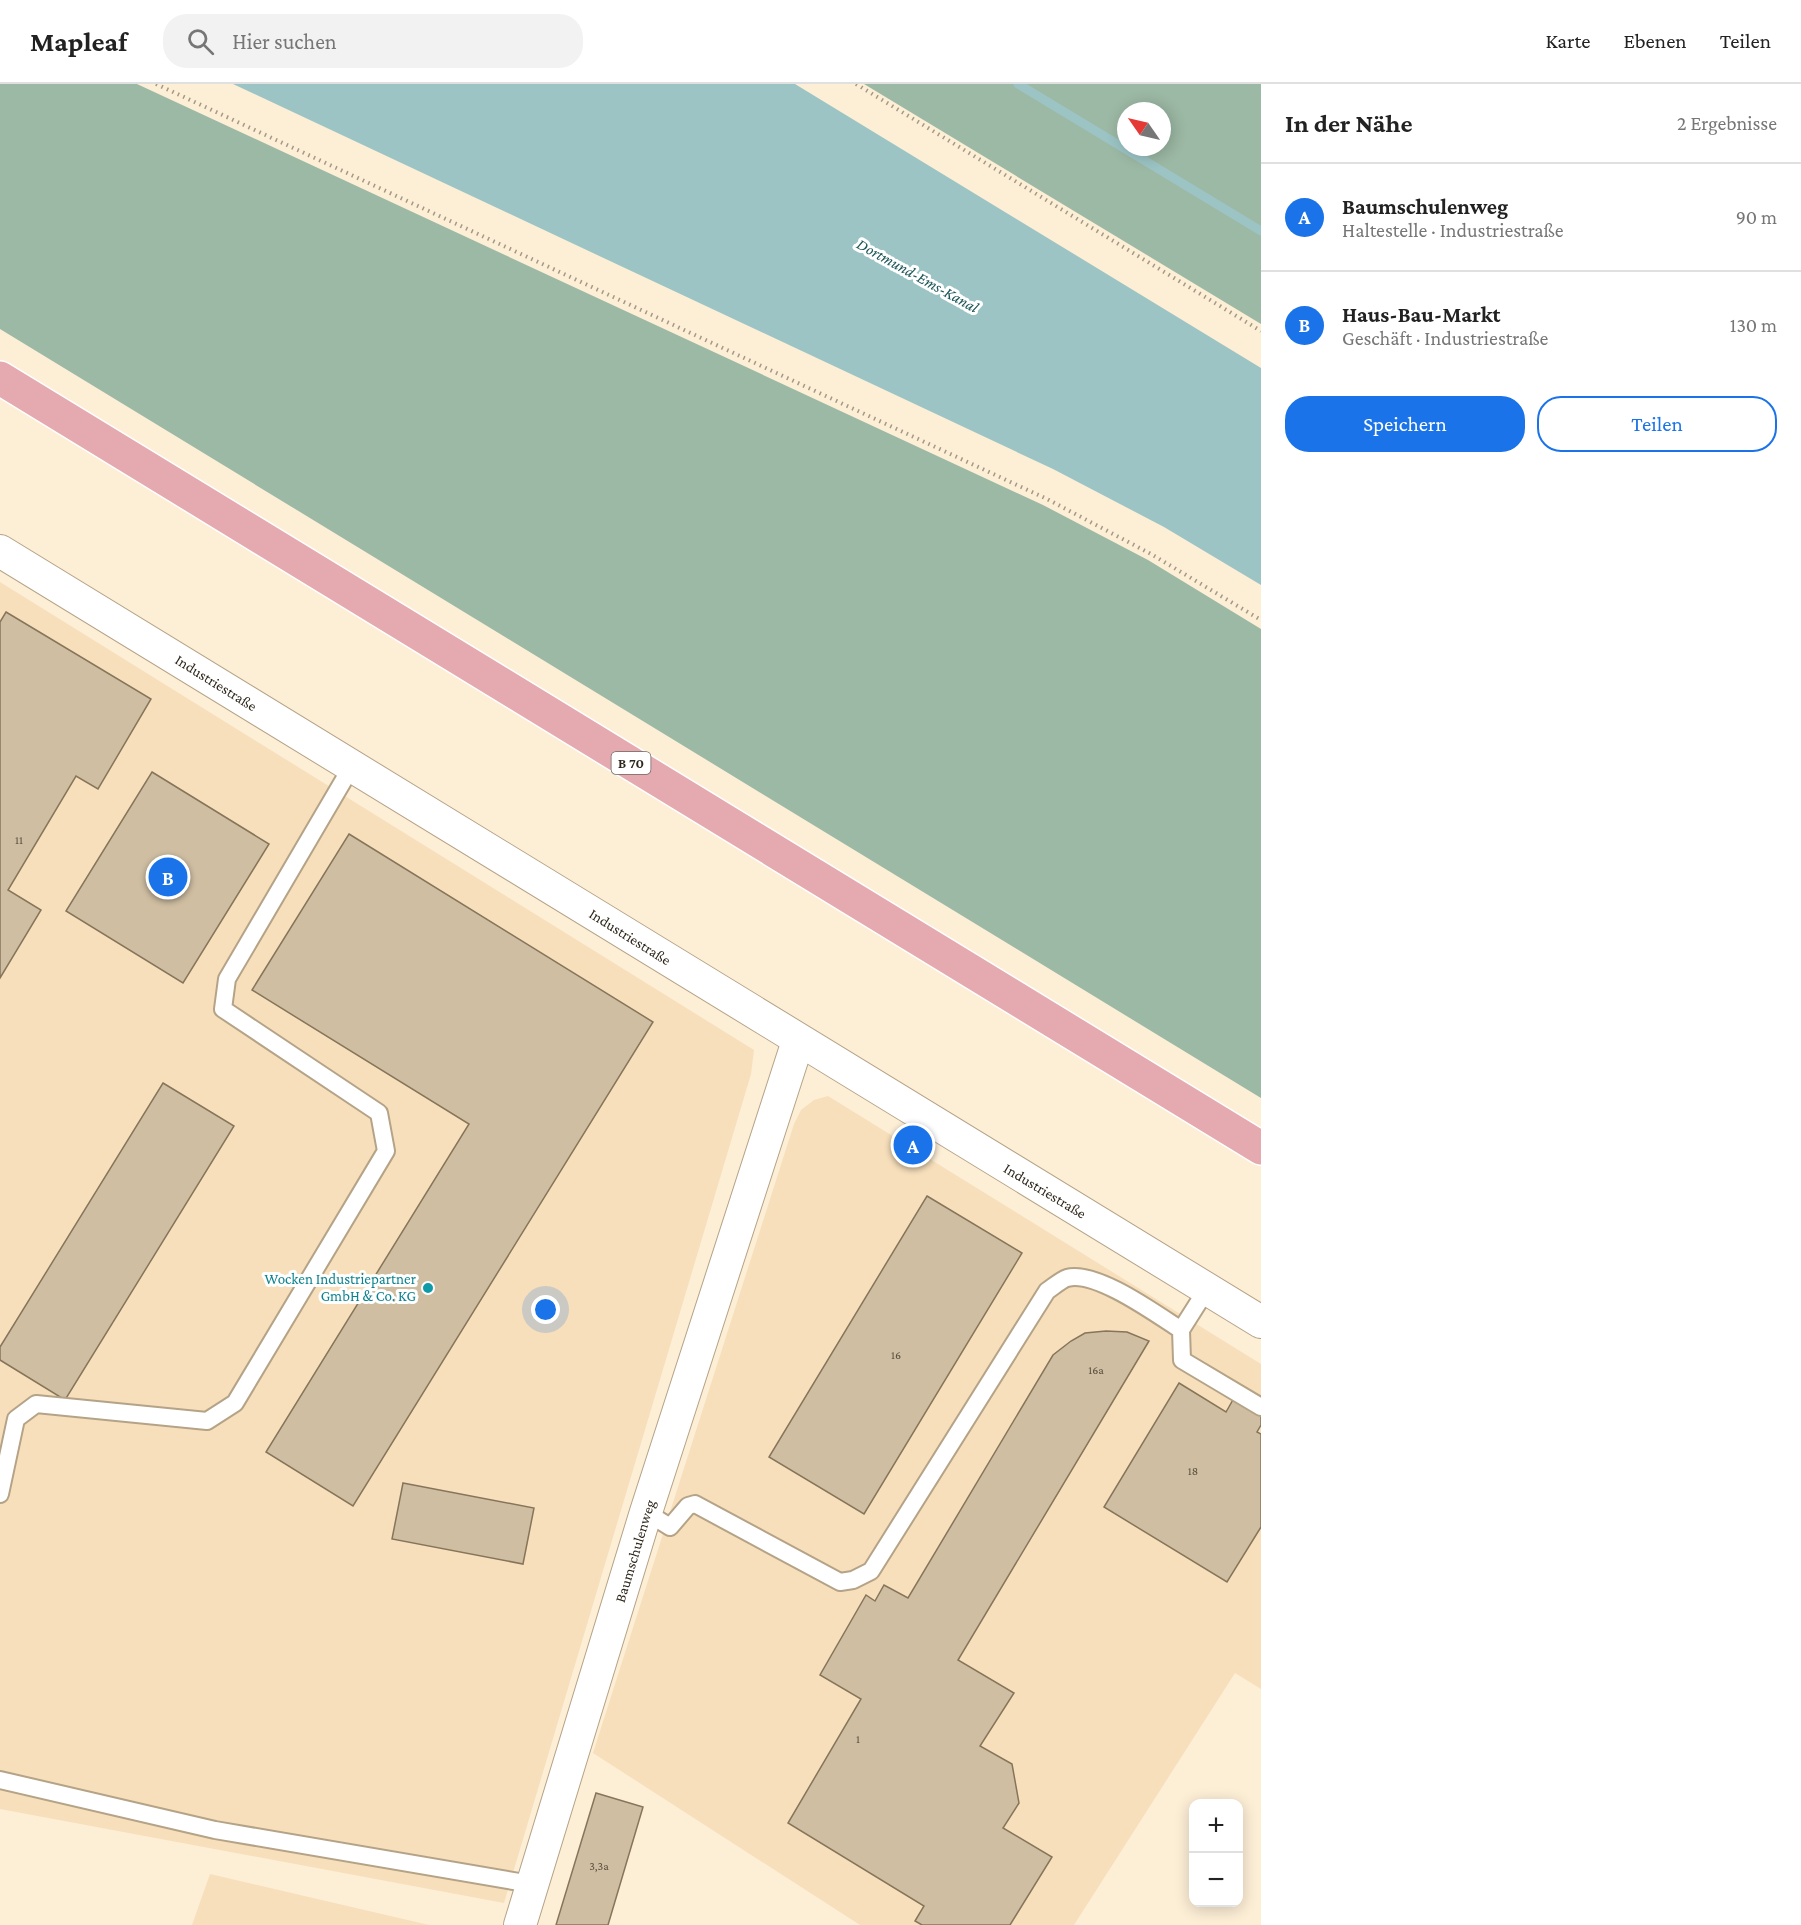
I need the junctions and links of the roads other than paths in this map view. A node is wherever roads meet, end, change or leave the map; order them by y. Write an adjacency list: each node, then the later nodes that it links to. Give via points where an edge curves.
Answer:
1 (0, 378): 5 (main road, B 70)
2 (0, 550): 3 (street, Industriestraße)
3 (352, 766): 4 (street, Industriestraße); 10 (lane, via 227,978 223,1009 379,1113 386,1151 235,1403 207,1421 36,1404 16,1419)
4 (798, 1041): 6 (street, Industriestraße); 11 (street, Baumschulenweg)
5 (1261, 1148)
6 (1207, 1289): 7 (street, Industriestraße); 8 (lane)
7 (1261, 1322)
8 (1181, 1330): 9 (lane, via 1182,1360); 11 (lane, via 1124,1294 1088,1278 1067,1278 1047,1291 871,1570 853,1581 840,1582 695,1504 688,1506 670,1527)
9 (1261, 1407)
10 (0, 1494)
11 (646, 1512): 13 (street, Baumschulenweg)
12 (0, 1780): 13 (lane, via 215,1830)
13 (531, 1884): 14 (street, Baumschulenweg)
14 (520, 1925)

